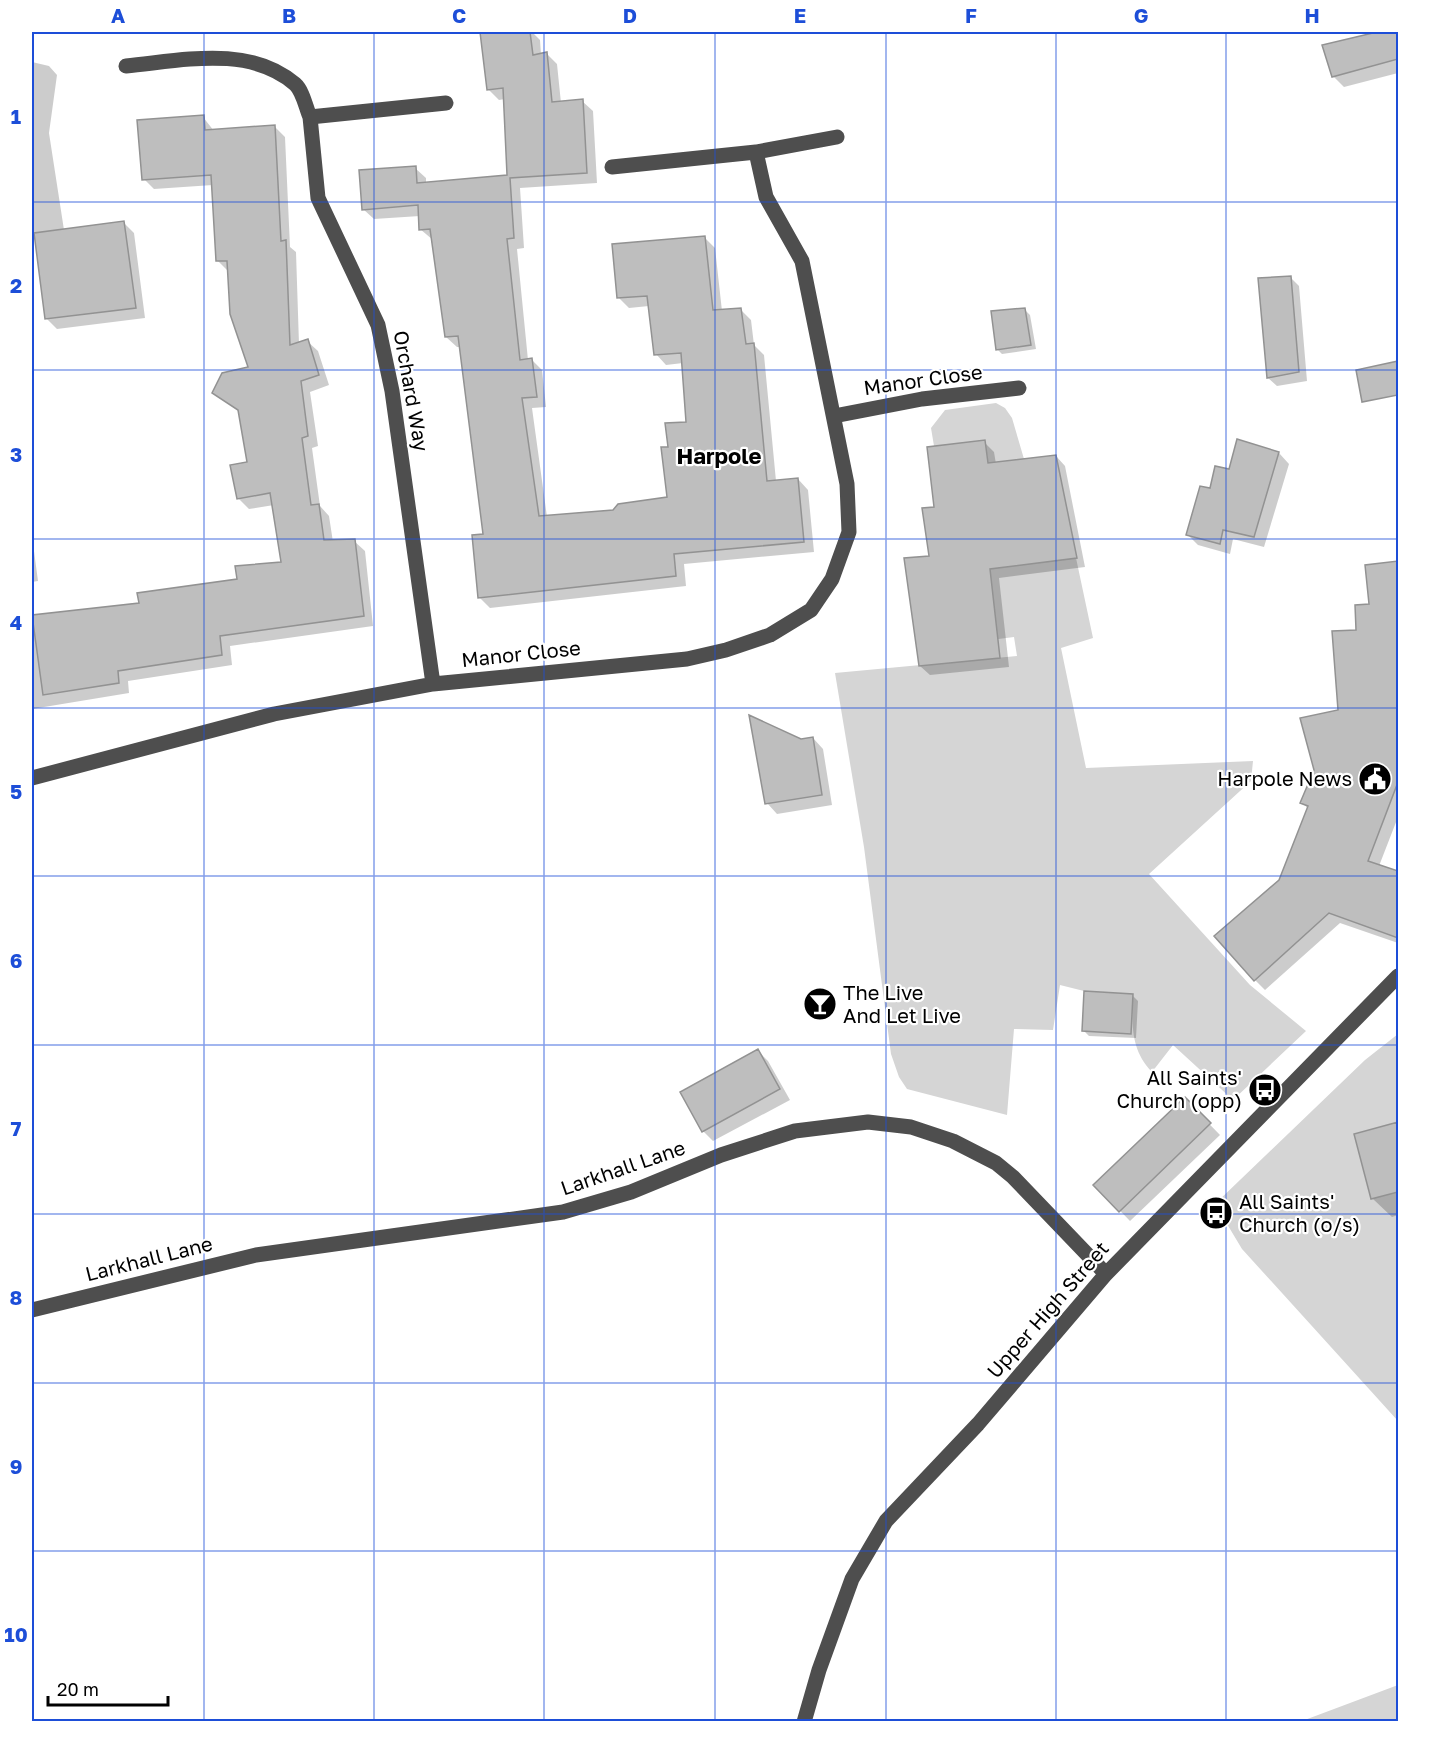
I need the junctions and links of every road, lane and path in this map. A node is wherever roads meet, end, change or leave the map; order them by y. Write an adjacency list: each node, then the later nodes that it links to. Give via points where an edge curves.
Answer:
1 (126, 66): 3 (street, Orchard Way, via 228,58 262,64 297,85)
2 (446, 103): 3 (street)
3 (310, 117): 9 (street, Orchard Way, via 318,198 378,325 392,391)
4 (837, 137): 5 (street)
5 (756, 152): 6 (street); 8 (street, Manor Close, via 766,197 802,261)
6 (612, 167)
7 (1019, 388): 8 (street, Manor Close, via 922,399)
8 (834, 416): 9 (street, Manor Close, via 847,484 849,532 832,579 811,610 770,635 687,659)
9 (433, 684): 10 (street, Manor Close, via 274,714)
10 (32, 778)
11 (1398, 976): 12 (street, Upper High Street)
12 (1106, 1274): 13 (street, Larkhall Lane, via 996,1163 953,1141 911,1127 868,1122 795,1131 721,1155 631,1192 562,1212 256,1255); 14 (street, Upper High Street, via 978,1424 886,1521 852,1579)
13 (32, 1310)
14 (804, 1722)

